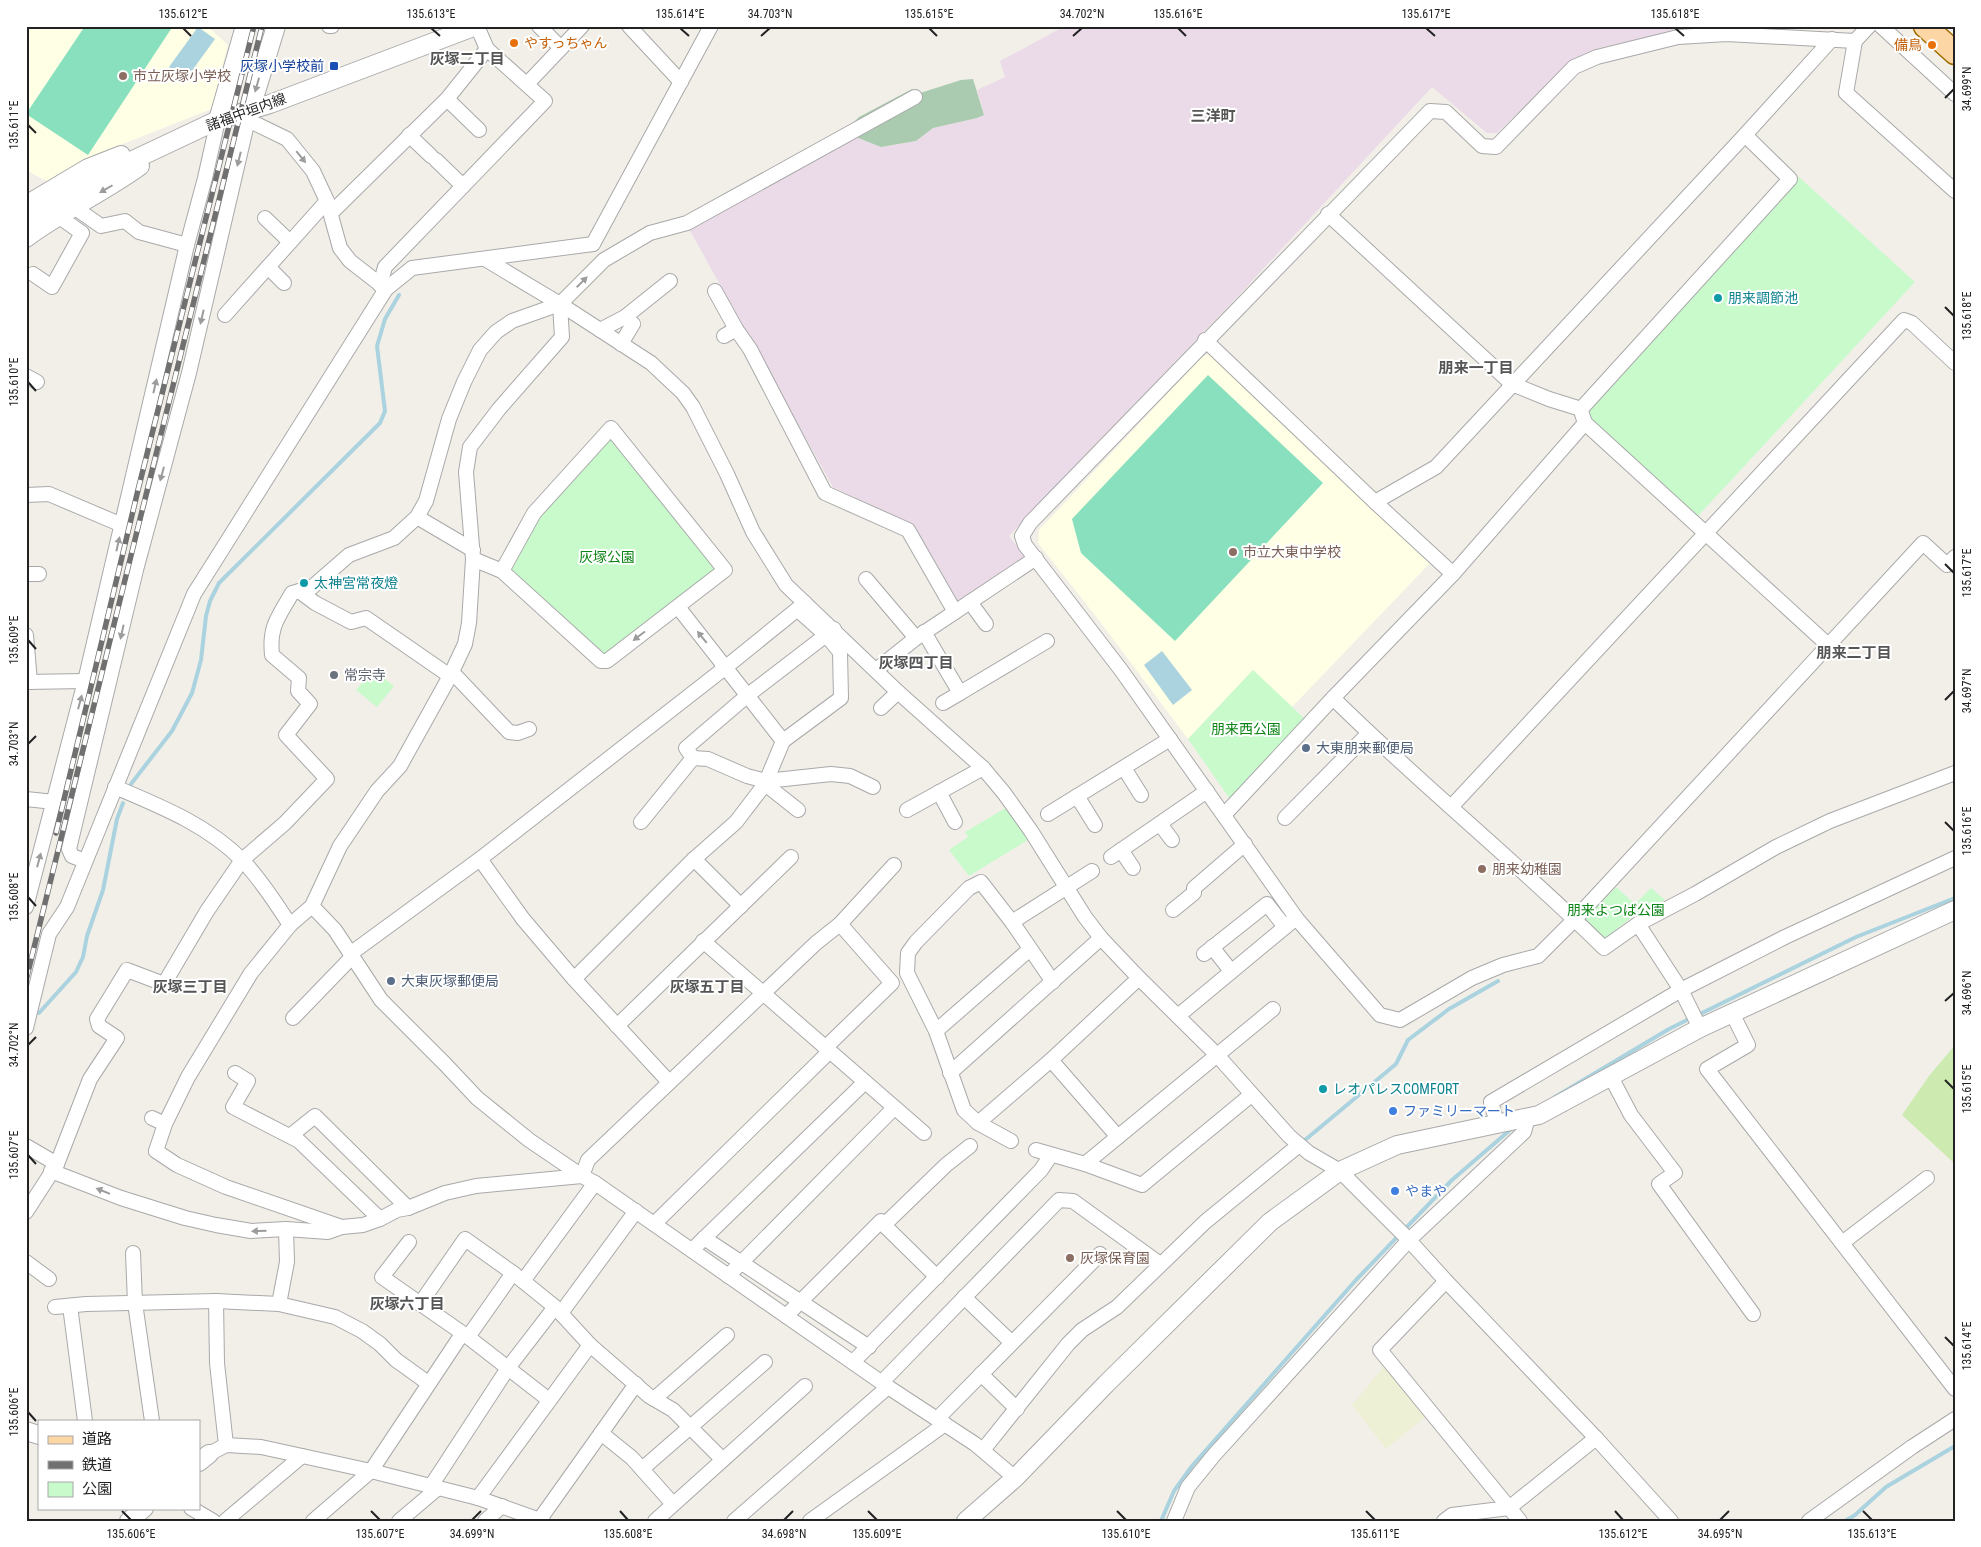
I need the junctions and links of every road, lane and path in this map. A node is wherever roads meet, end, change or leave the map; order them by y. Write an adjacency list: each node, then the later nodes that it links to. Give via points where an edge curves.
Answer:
1 (244, 26): 22 (street)
2 (276, 26): 21 (street, one-way to 21)
3 (477, 26): 14 (street); 21 (street, 諸福中垣内線)
4 (539, 26): 13 (street)
5 (582, 26): 13 (street)
6 (628, 26): 16 (street)
7 (711, 26): 16 (street)
8 (1869, 26): 12 (street)
9 (1881, 26): 18 (street)
10 (1925, 26): 15 (main road)
11 (1832, 39): 12 (street); 25 (street); 32 (street, via 1727,34 1678,37 1597,57 1574,67 1496,147 1482,146 1446,112 1430,111)
12 (1856, 41): 28 (street, via 1846,93)
13 (561, 48): 17 (street)
14 (487, 49): 17 (street); 20 (street)
15 (1955, 53)
16 (681, 82): 38 (street)
17 (526, 84): 27 (street, via 545,101)
18 (1955, 94)
19 (914, 97): 41 (street, via 687,223 650,234)
20 (447, 98): 23 (street); 24 (street)
21 (249, 115): 22 (street, 諸福中垣内線); 31 (street, one-way to 31, via 287,139 313,171); 124 (street, one-way to 124, via 189,373 136,570 69,850 72,856)
22 (218, 120): 26 (street, 諸福中垣内線); 39 (street)
23 (479, 130)
24 (409, 135): 27 (street); 31 (street)
25 (1745, 135): 55 (street); 56 (street, via 1790,179)
26 (174, 141): 29 (street, via 134,150 88,168); 30 (street, one-way to 30, via 118,182); 35 (street, 諸福中垣内線, via 102,176)
27 (463, 186): 46 (street, via 385,267)
28 (1955, 191)
29 (26, 205)
30 (74, 207): 33 (street); 39 (street, via 101,226 125,221 139,232)
31 (329, 207): 37 (street); 46 (street, via 340,248 350,261)
32 (1328, 214): 52 (street); 55 (street)
33 (58, 216): 36 (street); 43 (street, via 82,233 52,287)
34 (265, 218): 37 (street)
35 (26, 219)
36 (26, 238)
37 (290, 242): 42 (street)
38 (593, 244): 40 (street); 41 (street)
39 (187, 245): 60 (street, one-way to 39)
40 (485, 259): 46 (street, via 412,268); 48 (street)
41 (604, 260): 48 (street, one-way to 41)
42 (268, 267): 45 (street); 49 (street)
43 (33, 274)
44 (670, 282): 50 (street)
45 (284, 284)
46 (383, 287): 99 (street, via 194,594)
47 (715, 291): 72 (street, via 730,332 750,349 825,493 908,530)
48 (560, 304): 51 (street); 59 (street, via 512,321 496,332 480,350 449,419 426,501); 62 (street, via 562,337 470,447 466,472)
49 (225, 315)
50 (625, 317): 51 (street); 53 (street, via 632,324)
51 (600, 330): 53 (street)
52 (1205, 340): 58 (street); 63 (street, via 1030,523 1022,536)
53 (621, 344): 70 (street, via 651,363 693,407 753,532)
54 (1955, 363): 61 (street, via 1912,323 1904,320)
55 (1512, 384): 56 (street); 58 (street, via 1436,467)
56 (1583, 416): 61 (street); 66 (street)
57 (26, 495): 60 (street, via 49,494)
58 (1374, 502): 66 (street)
59 (417, 517): 62 (street); 68 (street, via 394,538 349,555 312,588)
60 (122, 526): 82 (street, one-way to 60)
61 (1706, 534): 78 (street); 107 (street)
62 (473, 554): 65 (street); 81 (street, via 469,623 465,644)
63 (1036, 558): 69 (street); 92 (street)
64 (1952, 565): 78 (street, via 1924,543)
65 (502, 571): 71 (street, one-way to 65, via 607,661 601,661); 71 (street, via 534,512 611,428 725,570)
66 (1453, 574): 87 (street)
67 (866, 579): 76 (street)
68 (299, 591): 81 (street, via 351,622 366,618); 122 (street, via 292,593 272,628 272,655 298,678 298,691 310,704 286,735 328,779 285,823)
69 (970, 602): 72 (street); 73 (street)
70 (802, 606): 74 (street); 79 (street)
71 (678, 607): 79 (street, one-way to 71)
72 (955, 612): 76 (street)
73 (986, 624)
74 (830, 632): 80 (street); 86 (street); 93 (street, via 840,652 841,698)
75 (26, 635): 83 (street)
76 (920, 635): 80 (street); 85 (street)
77 (1047, 641): 85 (street)
78 (1828, 645): 134 (street)
79 (726, 668): 86 (street); 121 (street)
80 (876, 670): 84 (street)
81 (451, 674): 90 (street, via 509,732); 129 (street, via 400,766 377,790 340,846)
82 (85, 681): 83 (street); 106 (street, one-way to 82)
83 (28, 682)
84 (898, 692): 89 (street); 95 (street)
85 (960, 693): 88 (street)
86 (748, 695): 93 (street); 94 (street, via 686,748)
87 (1332, 698): 91 (street); 111 (street)
88 (943, 703)
89 (881, 708)
90 (529, 729)
91 (1368, 733): 107 (street); 112 (street)
92 (1170, 739): 96 (street); 101 (street)
93 (783, 741): 98 (street)
94 (692, 758): 98 (street, via 708,760); 113 (street)
95 (982, 768): 102 (street); 128 (street, via 1004,793)
96 (1124, 768): 103 (street); 104 (street)
97 (1955, 773): 138 (street, via 1830,821 1776,847)
98 (765, 782): 100 (street, via 831,774 850,776); 108 (street); 123 (street, via 736,822)
99 (114, 787): 122 (street, via 176,813 219,840); 124 (street)
100 (873, 787)
101 (1207, 791): 111 (street); 115 (street)
102 (939, 792): 109 (street); 114 (street)
103 (1141, 795)
104 (1077, 796): 110 (street); 116 (street)
105 (26, 799): 106 (street)
106 (54, 802): 131 (street, one-way to 106)
107 (1452, 806): 134 (street)
108 (798, 810)
109 (908, 810)
110 (1048, 814)
111 (1224, 815): 118 (street)
112 (1285, 818)
113 (641, 822)
114 (955, 822)
115 (1160, 824): 117 (street); 126 (street, via 1116,854)
116 (1095, 825)
117 (1172, 840)
118 (1245, 844): 132 (street); 136 (street)
119 (791, 857): 130 (street)
120 (1955, 858): 148 (street)
121 (480, 859): 143 (street); 146 (street, via 522,919)
122 (242, 860): 139 (street, via 263,884); 183 (street, via 206,911 164,984 127,970 97,1019 99,1026 117,1038 90,1079)
123 (694, 860): 130 (street); 146 (street)
124 (85, 861): 156 (street, via 67,907 49,934)
125 (894, 865): 137 (street)
126 (1133, 868)
127 (1092, 871): 128 (street)
128 (1065, 886): 135 (street); 140 (street)
129 (312, 906): 139 (street); 143 (street, via 335,930)
130 (741, 906): 141 (street)
131 (26, 907)
132 (1173, 910)
133 (1955, 910): 151 (street)
134 (1575, 919): 136 (street, via 1538,956 1503,965 1472,978 1400,1020 1380,1015); 138 (street, via 1604,948)
135 (1012, 922): 142 (street); 157 (street, via 981,882 969,888 908,953 907,973)
136 (1290, 922): 144 (street); 144 (street, via 1268,904 1208,950)
137 (840, 924): 149 (street); 158 (street, via 892,983)
138 (1638, 924): 148 (street)
139 (290, 925): 172 (street, via 251,973 188,1077)
140 (1102, 938): 145 (street); 147 (street)
141 (703, 941): 149 (street); 154 (street)
142 (1030, 949): 147 (street); 157 (street)
143 (351, 955): 153 (street); 185 (street, via 381,1000 477,1098 529,1140)
144 (1231, 971): 152 (street)
145 (1139, 978): 152 (street); 160 (street)
146 (574, 979): 154 (street)
147 (1053, 982): 161 (street)
148 (1681, 990): 155 (street); 171 (street, via 1491,1102)
149 (763, 994): 158 (street); 164 (street)
150 (1273, 1009): 159 (street)
151 (1732, 1013): 155 (street); 199 (street, via 1748,1045 1707,1069)
152 (1178, 1016): 159 (street)
153 (293, 1018)
154 (617, 1026): 164 (street)
155 (1699, 1026): 163 (street)
156 (26, 1028)
157 (936, 1031): 161 (street)
158 (827, 1050): 165 (street); 192 (street)
159 (1217, 1055): 166 (street); 175 (street)
160 (1051, 1060): 170 (street); 175 (street)
161 (950, 1073): 170 (street, via 964,1110)
162 (236, 1074): 174 (street, via 248,1081 233,1106)
163 (1611, 1077): 168 (street, via 1539,1115); 220 (street, via 1631,1116 1675,1173 1659,1184)
164 (669, 1082): 185 (street, via 588,1160)
165 (865, 1082): 167 (street); 196 (street)
166 (1251, 1095): 177 (street); 182 (street, via 1142,1185)
167 (894, 1108): 173 (street); 204 (street)
168 (1528, 1117): 171 (street); 197 (street, via 1524,1132)
169 (152, 1118): 172 (street)
170 (978, 1123): 176 (street)
171 (1496, 1123): 184 (street, via 1398,1145)
172 (165, 1124): 194 (street, via 156,1151 177,1165 226,1187)
173 (924, 1134)
174 (290, 1136): 188 (street, via 315,1116); 191 (street)
175 (1118, 1137): 182 (street)
176 (1011, 1141)
177 (1299, 1145): 184 (street); 205 (street, via 1205,1222)
178 (26, 1146): 183 (street)
179 (970, 1146): 193 (street)
180 (1036, 1150): 181 (street)
181 (1051, 1156): 182 (street); 208 (street)
182 (1085, 1164)
183 (54, 1167): 190 (street); 195 (street, one-way to 183, via 251,1231 185,1218 120,1198)
184 (1340, 1170): 197 (street); 255 (street, via 1270,1222)
185 (582, 1176): 187 (street); 188 (street, via 476,1186 446,1193)
186 (1927, 1178): 199 (street)
187 (595, 1183): 189 (street); 207 (street)
188 (408, 1208): 191 (street)
189 (636, 1211): 192 (street); 219 (street)
190 (26, 1212)
191 (380, 1219): 194 (street)
192 (654, 1224): 200 (street)
193 (884, 1225): 208 (street); 213 (street, via 881,1221)
194 (342, 1227): 195 (street, via 328,1232)
195 (286, 1230): 215 (street, via 287,1262)
196 (704, 1238): 200 (street); 204 (street)
197 (1408, 1239): 210 (street); 274 (street, via 1214,1455 1188,1487)
198 (409, 1242): 216 (street, via 382,1277)
199 (1842, 1244): 235 (street)
200 (692, 1250): 206 (street)
201 (133, 1252): 214 (street)
202 (1100, 1254): 224 (street)
203 (26, 1262): 209 (street)
204 (741, 1262): 206 (street); 213 (street)
205 (1160, 1264): 211 (street, via 1073,1201 1059,1200); 238 (street, via 1117,1308 1082,1330 1068,1344)
206 (728, 1276): 221 (street)
207 (518, 1277): 216 (street, via 465,1239); 219 (street); 222 (street)
208 (937, 1277): 226 (street)
209 (49, 1278)
210 (1446, 1281): 247 (street); 260 (street, via 1380,1350)
211 (964, 1297): 224 (street); 233 (street)
212 (216, 1301): 214 (street); 215 (street); 248 (street, via 217,1363)
213 (800, 1302): 221 (street); 226 (street)
214 (135, 1303): 217 (street); 241 (street)
215 (279, 1304): 231 (street, via 335,1317 362,1331)
216 (420, 1304): 222 (street)
217 (70, 1306): 218 (street); 240 (street)
218 (55, 1307)
219 (558, 1310): 225 (street); 229 (street)
220 (1753, 1314)
221 (786, 1316): 228 (street)
222 (465, 1335): 229 (street); 231 (street)
223 (728, 1335): 236 (street)
224 (1011, 1342): 230 (street)
225 (590, 1344): 232 (street); 237 (street)
226 (869, 1347): 228 (street)
227 (765, 1362): 243 (street)
228 (853, 1362): 233 (street)
229 (508, 1368): 237 (street); 256 (street)
230 (981, 1374): 238 (street); 242 (street)
231 (428, 1383): 254 (street)
232 (636, 1384): 236 (street); 245 (street)
233 (885, 1384): 242 (street); 271 (street)
234 (805, 1386): 252 (street)
235 (1955, 1389)
236 (654, 1399): 243 (street)
237 (549, 1400): 257 (street)
238 (1017, 1409): 249 (street)
239 (1955, 1419): 278 (street)
240 (86, 1420)
241 (152, 1420)
242 (941, 1421): 249 (street); 272 (street)
243 (690, 1427): 252 (street); 253 (street)
244 (26, 1431): 246 (street)
245 (601, 1433): 253 (street); 263 (street)
246 (38, 1435)
247 (1596, 1438): 260 (street); 277 (street)
248 (226, 1444): 250 (street); 251 (street)
249 (983, 1450): 255 (street)
250 (202, 1456)
251 (302, 1456): 254 (street); 266 (street)
252 (722, 1459): 258 (street)
253 (642, 1470): 258 (street)
254 (371, 1471): 256 (street); 267 (street)
255 (1016, 1478): 273 (street)
256 (434, 1487): 257 (street); 268 (street)
257 (478, 1498): 259 (street)
258 (674, 1504): 270 (street)
259 (502, 1506): 263 (street); 269 (street)
260 (1509, 1508): 275 (street, via 1452,1515); 276 (street)
261 (142, 1510): 264 (street)
262 (195, 1510): 265 (street)
263 (541, 1520)
264 (129, 1521)
265 (214, 1521)
266 (225, 1521)
267 (313, 1521)
268 (399, 1521)
269 (485, 1521)
270 (655, 1521)
271 (734, 1521)
272 (810, 1521)
273 (966, 1521)
274 (1174, 1521)
275 (1444, 1521)
276 (1520, 1521)
277 (1671, 1521)
278 (1809, 1521)

